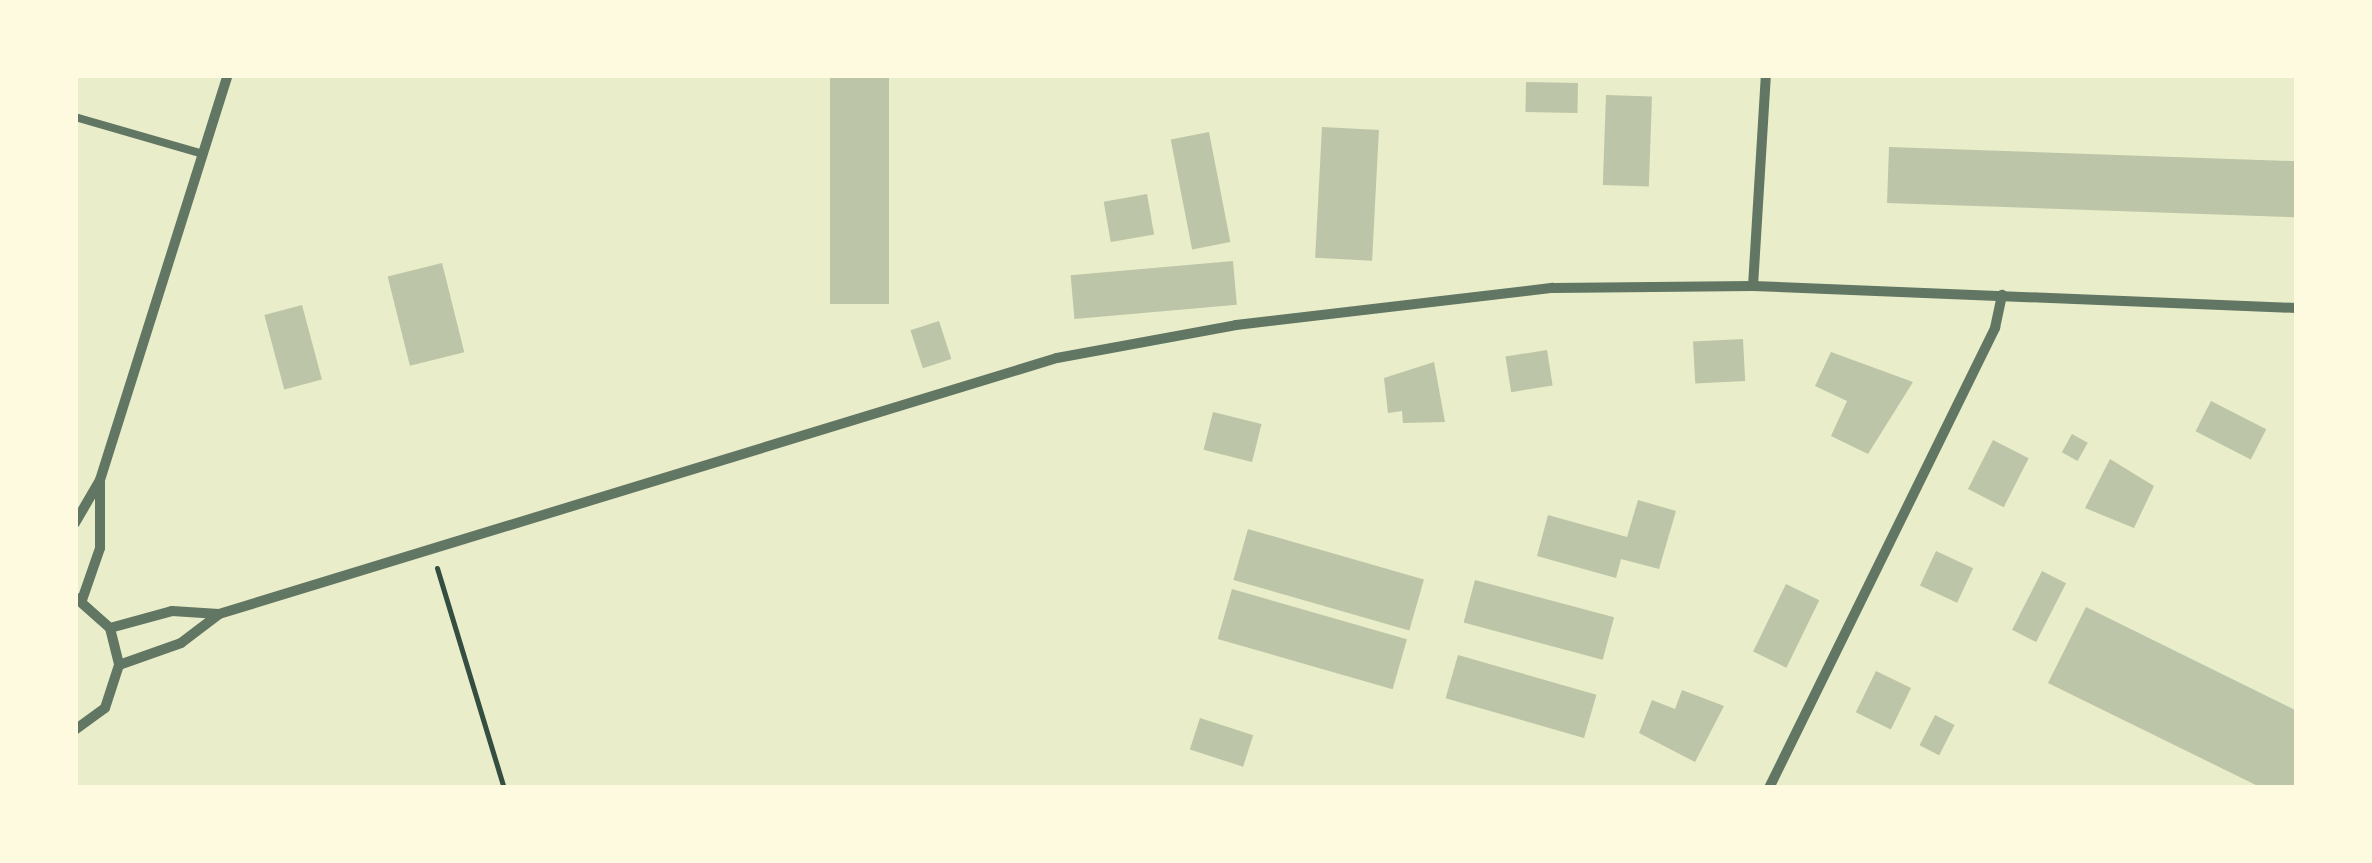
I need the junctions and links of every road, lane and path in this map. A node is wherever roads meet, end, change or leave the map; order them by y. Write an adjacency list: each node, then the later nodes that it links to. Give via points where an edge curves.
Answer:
1 (228, 75): 4 (street)
2 (1766, 75): 5 (street)
3 (75, 117): 4 (lane)
4 (204, 154): 8 (street)
5 (1753, 286): 6 (street); 12 (street, via 1553,288 1236,324 1057,358)
6 (2002, 295): 7 (street); 17 (street, via 1995,328)
7 (2297, 308)
8 (100, 480): 9 (street); 11 (street, via 100,548)
9 (75, 523)
10 (437, 568): 16 (path)
11 (79, 599): 13 (street)
12 (219, 614): 13 (street, via 172,611); 14 (street, via 182,644)
13 (110, 628): 14 (street)
14 (119, 665): 15 (street, via 105,708)
15 (75, 730)
16 (504, 788)
17 (1769, 788)

